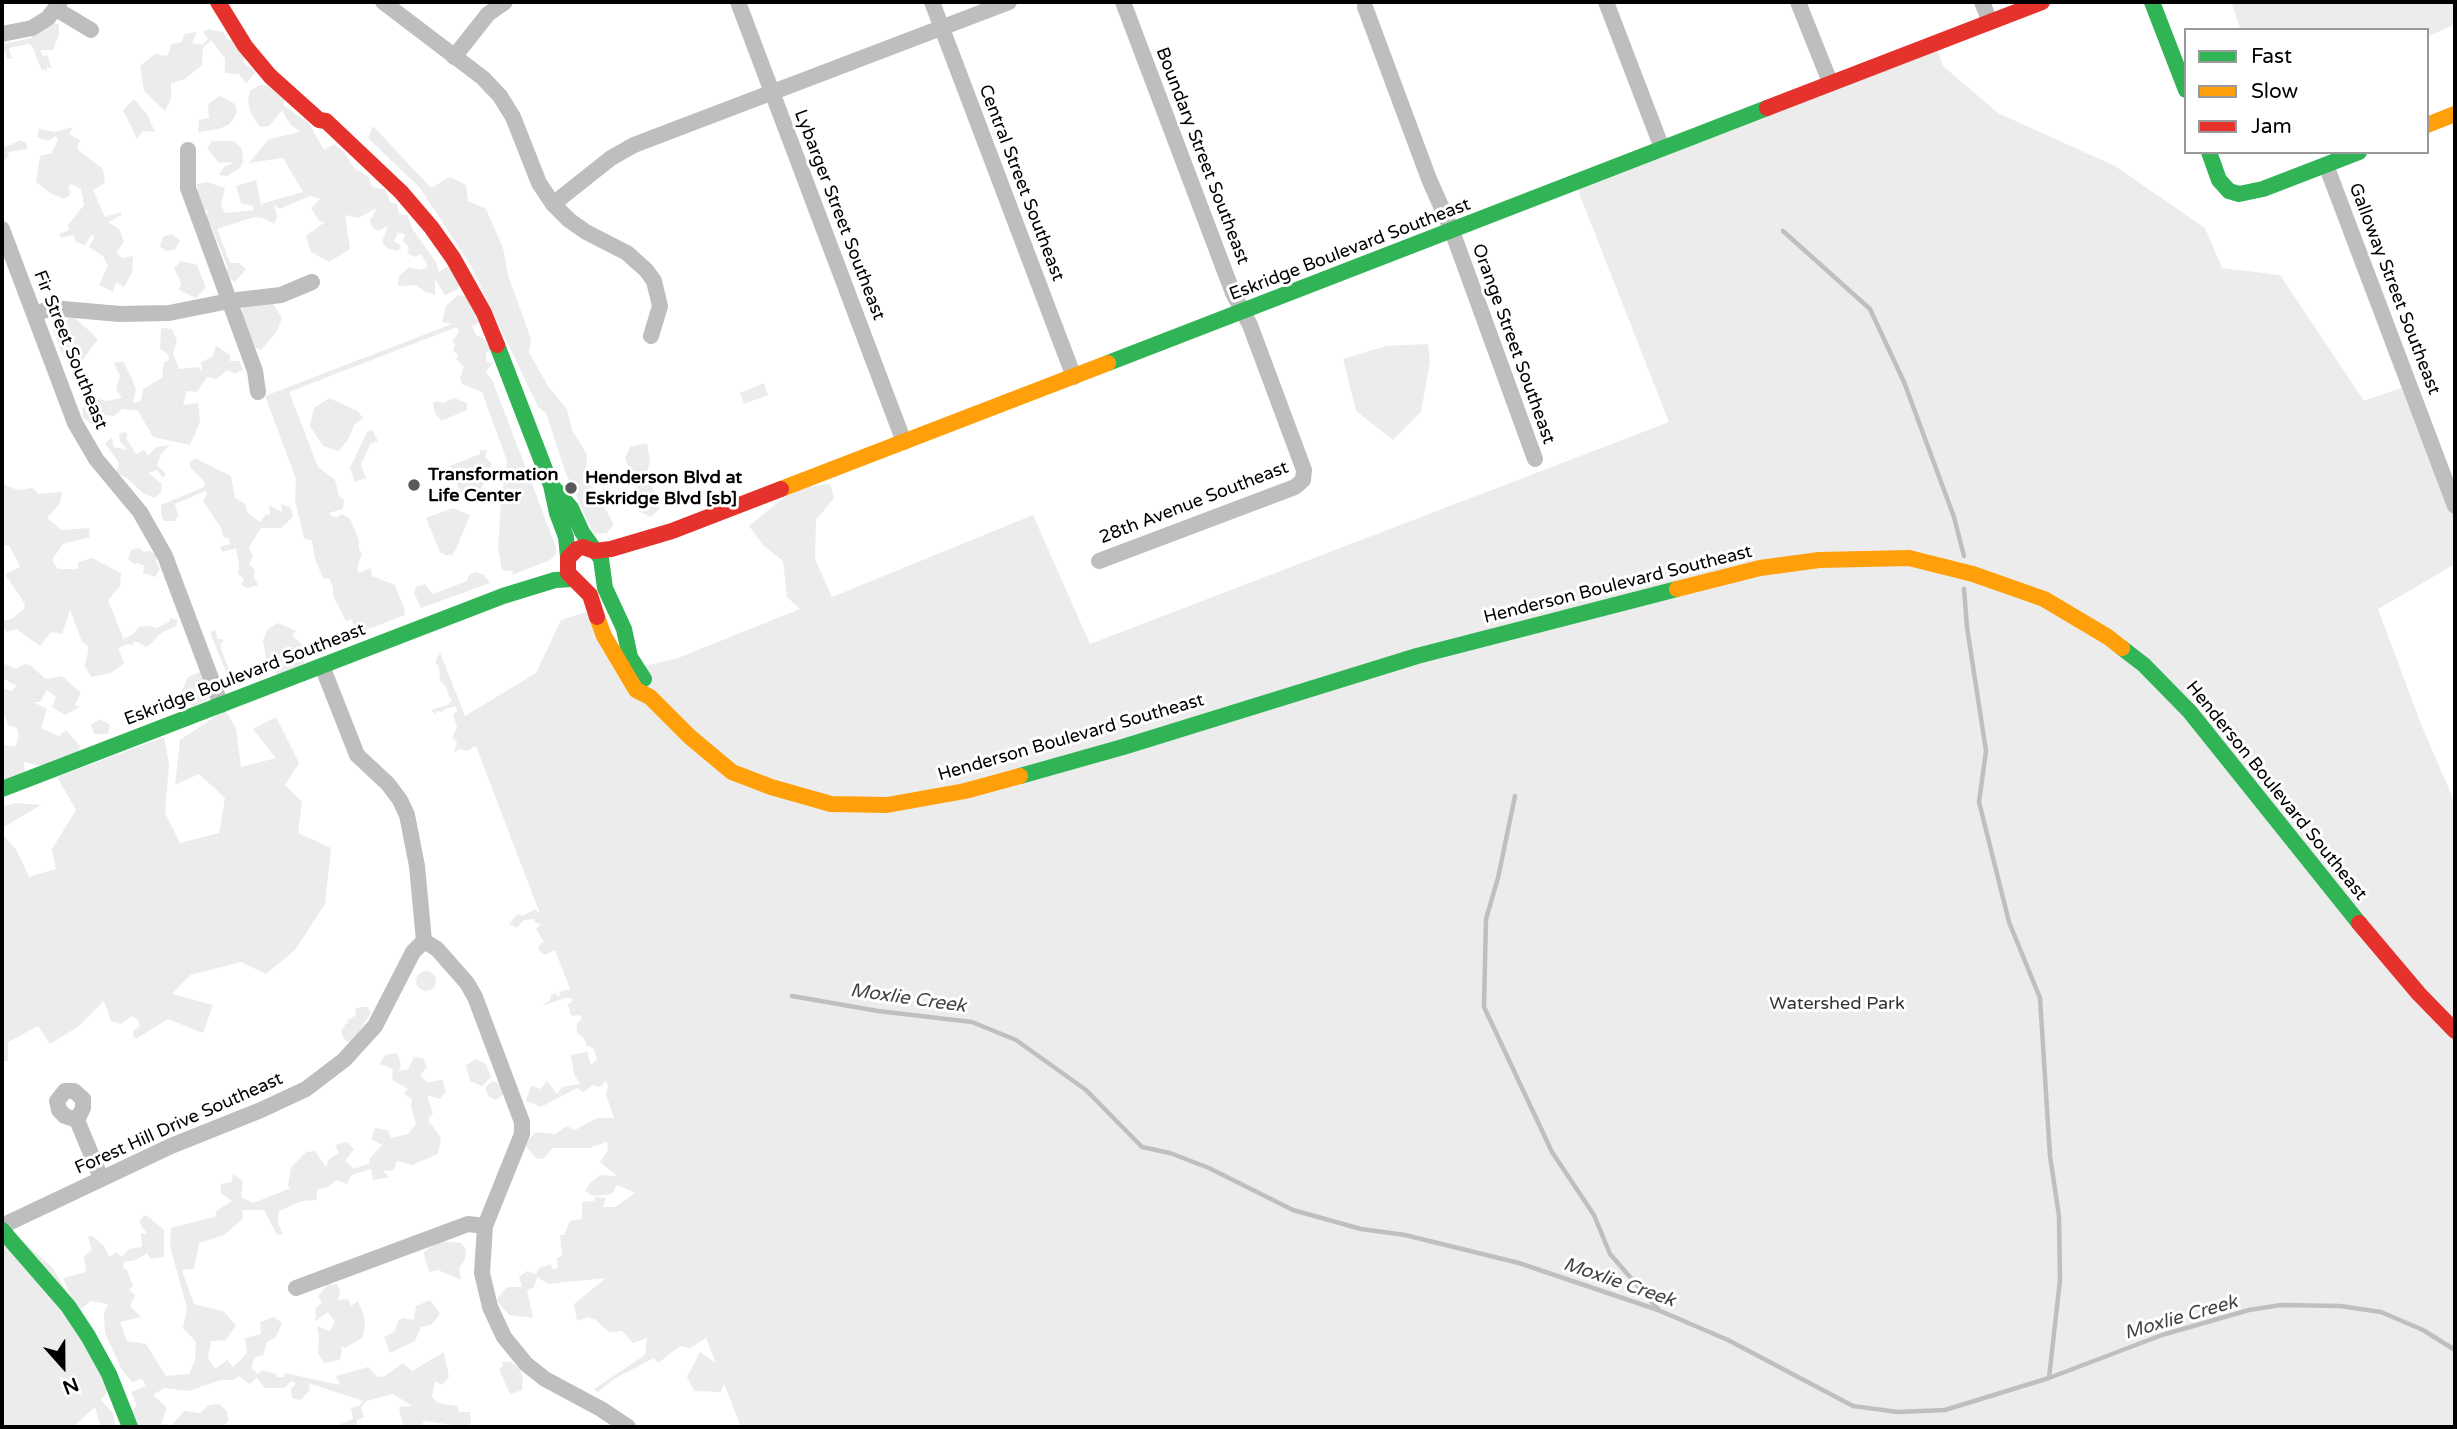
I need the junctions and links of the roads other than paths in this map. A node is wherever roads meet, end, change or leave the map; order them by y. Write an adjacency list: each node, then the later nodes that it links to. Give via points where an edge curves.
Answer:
1 (219, 2): 25 (main road, via 245,46 270,76 319,120)
2 (232, 2): 25 (main road)
3 (383, 2): 20 (street)
4 (506, 2): 20 (street, via 488,14)
5 (738, 2): 23 (street, Lybarger Street Southeast)
6 (932, 2): 17 (street, Central Street Southeast)
7 (1009, 2): 17 (street)
8 (1123, 2): 37 (street, Boundary Street Southeast)
9 (1606, 2): 27 (street)
10 (1798, 2): 21 (street)
11 (1982, 2): 16 (street)
12 (2042, 2): 16 (main road, Eskridge Boulevard Southeast)
13 (2152, 2): 22 (main road)
14 (58, 5): 18 (street); 19 (street, via 32,28)
15 (1366, 7): 33 (street, Orange Street Southeast)
16 (1990, 22): 21 (main road, Eskridge Boulevard Southeast)
17 (941, 27): 23 (street); 40 (street, Central Street Southeast)
18 (91, 30)
19 (2, 34)
20 (454, 57): 32 (street, via 500,96)
21 (1830, 82): 27 (main road, Eskridge Boulevard Southeast)
22 (2184, 85)
23 (772, 92): 32 (street, via 634,145); 42 (street, Lybarger Street Southeast)
24 (2455, 114): 26 (main road)
25 (326, 121): 45 (main road, via 401,192 465,277 484,313)
26 (2429, 124)
27 (1662, 148): 33 (main road, Eskridge Boulevard Southeast)
28 (188, 150): 36 (street, via 188,188)
29 (2210, 154): 31 (main road, via 2219,180 2229,191 2250,193)
30 (2354, 154): 31 (main road)
31 (2326, 165): 46 (street, Galloway Street Southeast)
32 (553, 204): 39 (street, via 569,220 627,253 646,270 659,293 660,306)
33 (1452, 231): 37 (main road, Eskridge Boulevard Southeast); 43 (street, Orange Street Southeast)
34 (3, 235): 38 (street, Fir Street Southeast)
35 (312, 282): 36 (street, via 281,295)
36 (229, 301): 38 (street, via 169,313 52,308); 41 (street, via 255,371)
37 (1243, 312): 40 (main road, Eskridge Boulevard Southeast); 44 (street, Boundary Street Southeast, via 1304,470)
38 (34, 314): 56 (street, Fir Street Southeast, via 81,436 140,512 165,555)
39 (651, 336)
40 (1074, 377): 42 (main road, Eskridge Boulevard Southeast)
41 (258, 392)
42 (904, 442): 47 (main road, Eskridge Boulevard Southeast)
43 (1535, 459)
44 (1303, 480): 50 (street, 28th Avenue Southeast, via 1295,487)
45 (551, 485): 48 (main road, via 571,508); 49 (main road)
46 (2455, 506)
47 (672, 531): 48 (main road, Eskridge Boulevard Southeast); 51 (main road, Eskridge Boulevard Southeast)
48 (594, 551): 49 (main road, via 583,547); 51 (main road, via 601,559)
49 (568, 558): 52 (main road, via 566,567); 53 (main road, Eskridge Boulevard Southeast)
50 (1099, 561)
51 (601, 570): 52 (main road, via 591,582); 55 (main road, Henderson Boulevard Southeast, via 630,657 648,684)
52 (574, 580): 53 (main road, Eskridge Boulevard Southeast, via 555,580); 55 (main road, Henderson Boulevard Southeast, via 590,595 622,670 636,690)
53 (502, 596): 54 (main road, Eskridge Boulevard Southeast)
54 (322, 666): 56 (main road, Eskridge Boulevard Southeast); 58 (street, via 357,755 388,784 407,815)
55 (650, 698): 59 (main road, Henderson Boulevard Southeast, via 732,772 831,804 887,805 965,791 1417,656 1760,568 1819,559 1909,558 1973,573 2044,599 2108,637 2144,665 2190,712 2356,920)
56 (221, 705): 57 (main road, Eskridge Boulevard Southeast)
57 (2, 789)
58 (424, 941): 61 (street, Forest Hill Drive Southeast, via 413,952 375,1026 344,1060 306,1089); 62 (street, via 437,949 472,992 523,1122)
59 (2455, 1031)
60 (77, 1121): 61 (street)
61 (101, 1178): 63 (street, Forest Hill Drive Southeast)
62 (485, 1226): 64 (street, via 468,1224); 65 (street, via 484,1288 508,1343 545,1379)
63 (2, 1228): 66 (main road, via 88,1336)
64 (296, 1288)
65 (625, 1426)
66 (130, 1427)

